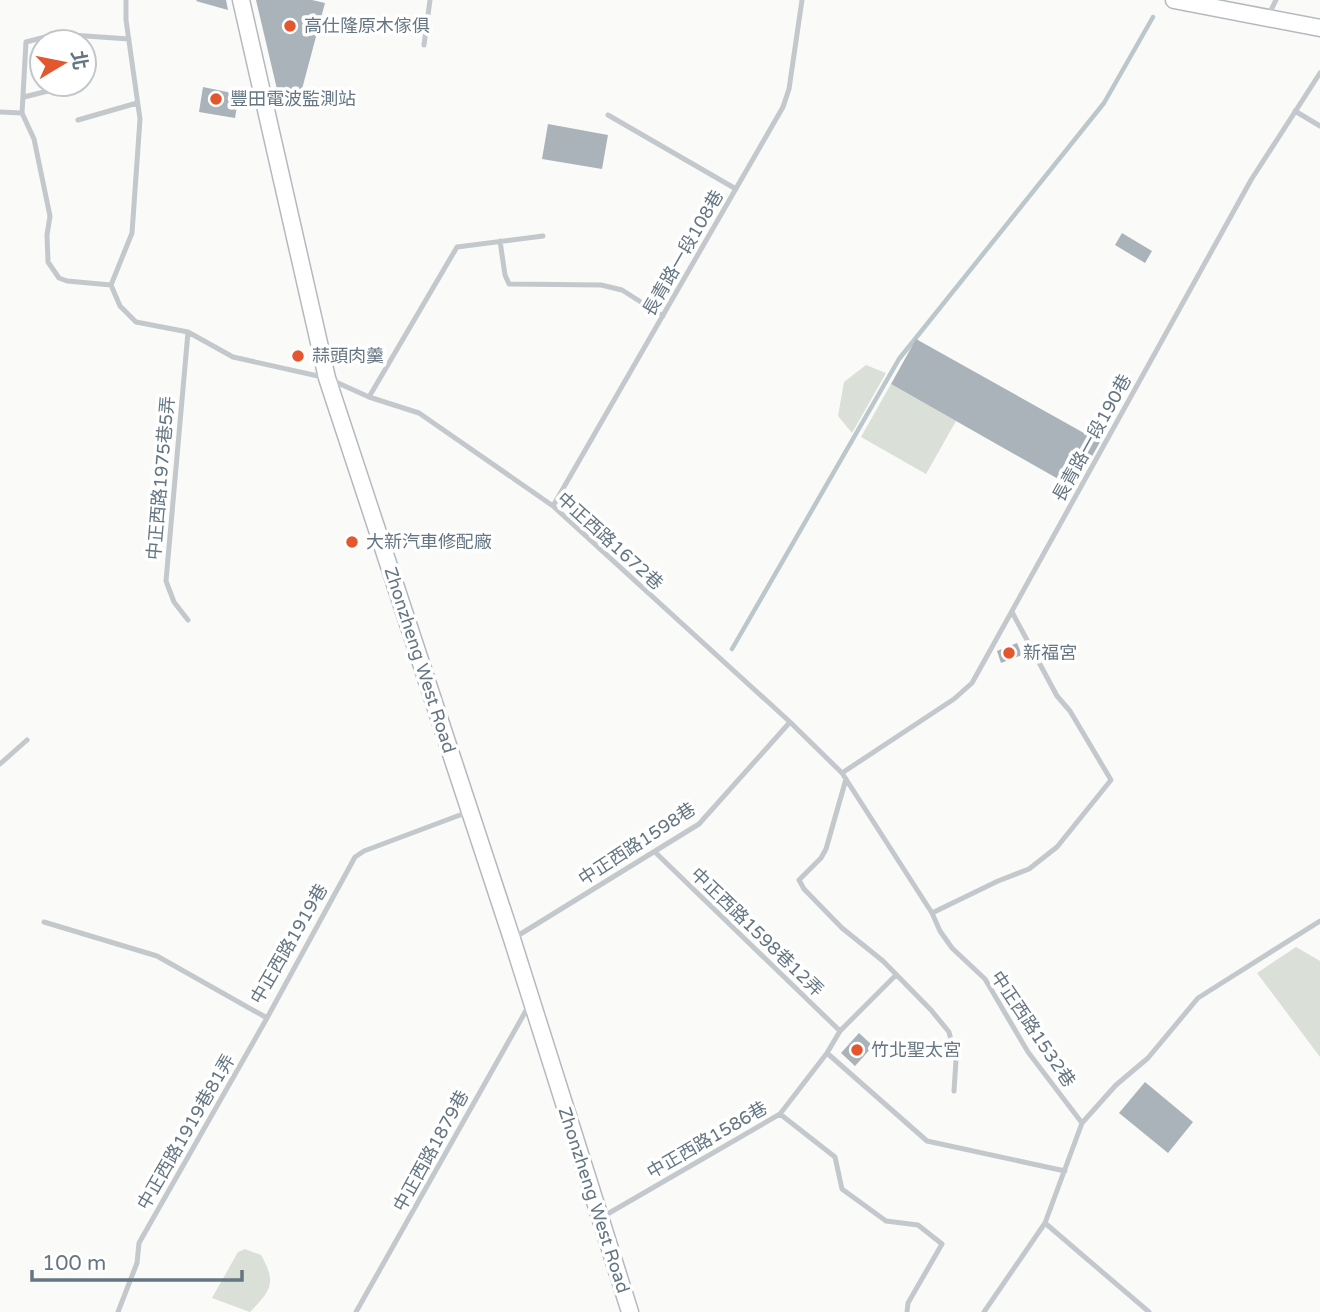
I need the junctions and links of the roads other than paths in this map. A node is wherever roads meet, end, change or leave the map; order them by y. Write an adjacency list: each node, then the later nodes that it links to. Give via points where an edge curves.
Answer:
1 (126, 0): 10 (lane)
2 (242, 0): 29 (main road, Zhonzheng West Road)
3 (430, 0): 12 (lane)
4 (802, 0): 23 (lane, 長青路一段108巷, via 783,107)
5 (1174, 0): 7 (main road)
6 (1276, 0): 7 (lane)
7 (1268, 18): 8 (main road)
8 (1320, 28)
9 (98, 37): 10 (lane)
10 (129, 39): 16 (lane)
11 (28, 41): 15 (lane)
12 (424, 45)
13 (1320, 73): 17 (lane, 長青路一段190巷)
14 (28, 96): 15 (lane)
15 (24, 97): 19 (lane)
16 (138, 103): 21 (lane); 26 (lane, via 132,233)
17 (1296, 111): 22 (lane); 32 (lane, 長青路一段190巷, via 1251,180)
18 (0, 112): 19 (lane)
19 (22, 113): 26 (lane, via 34,139 50,216 48,262 66,281)
20 (608, 115): 23 (lane)
21 (78, 120)
22 (1320, 126)
23 (736, 189): 27 (lane, 長青路一段108巷)
24 (543, 236): 25 (lane)
25 (500, 241): 27 (lane, via 509,284 601,285 622,290); 30 (lane, via 457,247)
26 (111, 285): 28 (lane, 中正西路1672巷, via 120,306 136,322)
27 (663, 316): 31 (lane, 長青路一段108巷)
28 (188, 332): 29 (lane, 中正西路1672巷, via 233,357); 33 (lane, 中正西路1975巷5弄, via 166,580 174,602)
29 (327, 378): 30 (lane, 中正西路1672巷); 38 (main road, Zhonzheng West Road)
30 (369, 397): 31 (lane, 中正西路1672巷, via 419,413)
31 (553, 506): 34 (lane, 中正西路1672巷)
32 (1012, 612): 37 (lane, 長青路一段190巷, via 972,683); 40 (lane, via 1057,696 1111,780 1058,847 1029,869)
33 (188, 620)
34 (790, 722): 37 (lane, 中正西路1672巷); 39 (lane, 中正西路1598巷, via 699,824)
35 (27, 740): 36 (lane)
36 (0, 764)
37 (844, 776): 40 (lane, 中正西路1532巷); 44 (lane, via 826,849 799,880 842,928)
38 (469, 811): 43 (main road, Zhonzheng West Road); 46 (lane, 中正西路1919巷, via 355,857)
39 (656, 853): 43 (lane, 中正西路1598巷); 47 (lane, 中正西路1598巷12弄)
40 (932, 913): 51 (lane, 中正西路1532巷, via 952,948 985,979 1028,1052)
41 (1320, 921): 51 (lane, via 1198,998 1149,1058 1116,1085)
42 (44, 922): 46 (lane, 中正西路1919巷, via 157,956)
43 (512, 939): 45 (main road, Zhonzheng West Road)
44 (896, 975): 47 (lane, 中正西路1586巷); 49 (lane, via 949,1032 956,1060)
45 (530, 1003): 53 (main road, Zhonzheng West Road); 56 (lane, 中正西路1879巷)
46 (267, 1018): 55 (lane, 中正西路1919巷81弄, via 139,1243 137,1263)
47 (840, 1031): 48 (lane, 中正西路1586巷)
48 (827, 1053): 50 (lane, 中正西路1586巷); 52 (lane, via 927,1141)
49 (954, 1091)
50 (780, 1114): 53 (lane, 中正西路1586巷); 58 (lane, via 835,1157 842,1189 886,1221 918,1225 942,1244)
51 (1082, 1123): 52 (lane)
52 (1065, 1171): 54 (lane)
53 (601, 1218): 57 (main road, Zhonzheng West Road)
54 (1045, 1223): 59 (lane); 60 (lane)
55 (118, 1312)
56 (356, 1312)
57 (630, 1312)
58 (907, 1312)
59 (984, 1312)
60 (1149, 1312)

